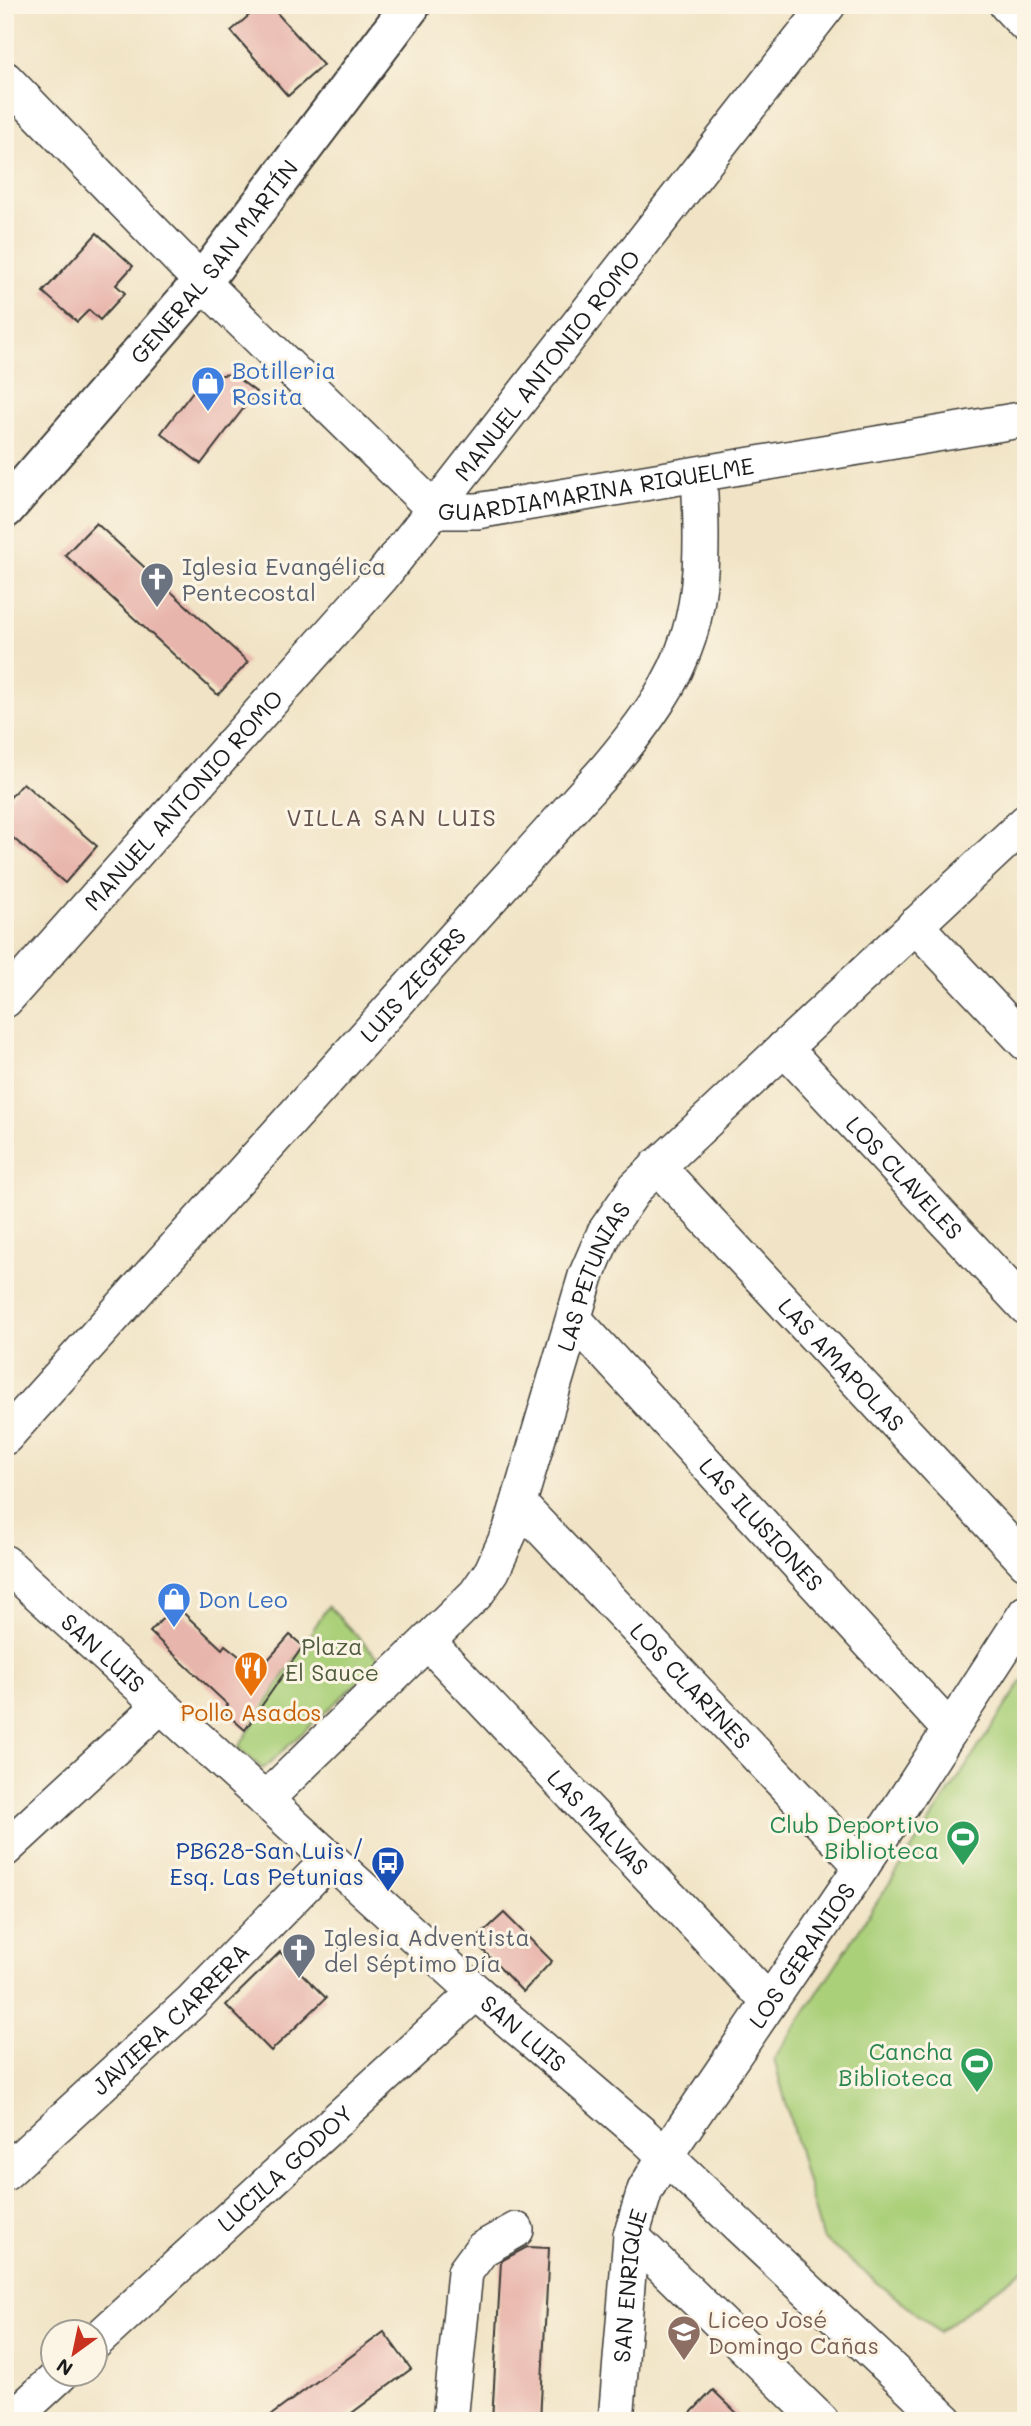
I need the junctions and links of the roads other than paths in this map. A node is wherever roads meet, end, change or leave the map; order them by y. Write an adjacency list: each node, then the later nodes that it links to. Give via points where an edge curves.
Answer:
1 (411, 5): 6 (main road, GENERAL SAN MARTÍN)
2 (828, 5): 10 (street, MANUEL ANTONIO ROMO)
3 (1007, 5): 4 (street)
4 (1026, 25)
5 (5, 79): 6 (street, GUARDIAMARINA RIQUELME)
6 (202, 282): 9 (main road, GENERAL SAN MARTÍN); 10 (street, GUARDIAMARINA RIQUELME)
7 (1026, 419): 8 (street, GUARDIAMARINA RIQUELME)
8 (699, 475): 10 (street, GUARDIAMARINA RIQUELME, via 477,511); 19 (street, LUIS ZEGERS, via 700,569 694,623 677,672 652,713)
9 (5, 509)
10 (436, 511): 13 (street, MANUEL ANTONIO ROMO)
11 (1026, 822): 12 (street, LAS PETUNIAS)
12 (915, 925): 14 (street); 15 (street, LAS PETUNIAS)
13 (5, 1000)
14 (1026, 1043)
15 (784, 1048): 16 (street, LAS PETUNIAS); 17 (street, LOS CLAVELES)
16 (657, 1166): 18 (street, LAS PETUNIAS, via 605,1232); 21 (street, LAS AMAPOLAS)
17 (1026, 1307)
18 (574, 1319): 20 (street, LAS PETUNIAS); 26 (street, LAS ILUSIONES)
19 (5, 1437)
20 (519, 1504): 24 (street, LAS PETUNIAS, via 492,1571); 30 (street, LOS CLARINES)
21 (1026, 1562)
22 (5, 1563): 25 (street, SAN LUIS)
23 (1026, 1613): 26 (street, LOS GERANIOS)
24 (428, 1642): 27 (street, LAS PETUNIAS); 32 (street, LAS MALVAS)
25 (161, 1705): 27 (street, SAN LUIS); 28 (street)
26 (950, 1730): 30 (street, LOS GERANIOS)
27 (265, 1800): 29 (street, SAN LUIS)
28 (5, 1849)
29 (330, 1859): 31 (street, SAN LUIS); 34 (street, JAVIERA CARRERA, via 191,2002)
30 (862, 1866): 32 (street, LOS GERANIOS)
31 (476, 1992): 33 (street, SAN LUIS); 37 (street, LUCILA GODOY)
32 (769, 2002): 33 (street, LOS GERANIOS)
33 (665, 2156): 36 (street, SAN ENRIQUE, via 645,2190); 43 (street, SAN LUIS)
34 (5, 2173)
35 (516, 2230): 40 (street, via 482,2249 465,2272)
36 (631, 2236): 41 (street, SAN ENRIQUE); 42 (street)
37 (108, 2330)
38 (46, 2388): 39 (street)
39 (10, 2421)
40 (450, 2421)
41 (616, 2421)
42 (821, 2421)
43 (946, 2421)

